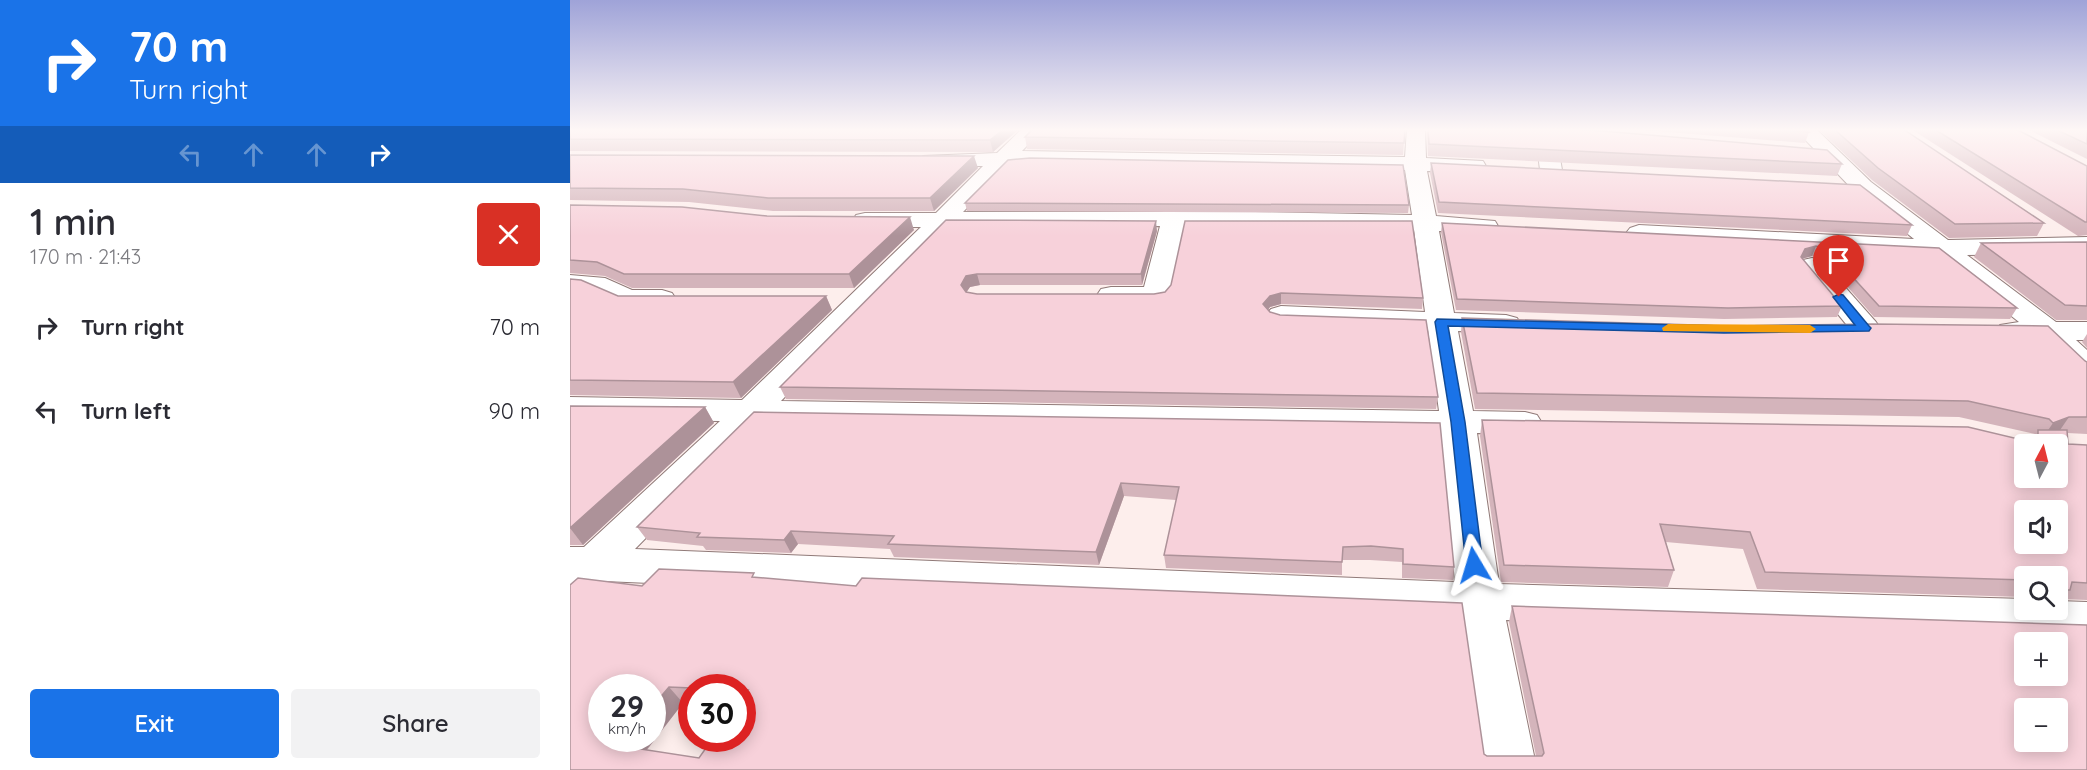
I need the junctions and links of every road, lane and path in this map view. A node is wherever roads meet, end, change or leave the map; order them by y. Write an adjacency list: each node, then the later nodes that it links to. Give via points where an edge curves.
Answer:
1 (1415, 164): 15 (street)
2 (997, 165): 13 (street)
3 (1440, 165): 6 (street)
4 (1550, 165): 8 (street)
5 (1841, 165): 11 (street)
6 (1494, 167)
7 (1528, 169): 8 (street)
8 (1551, 170): 9 (street)
9 (1575, 171)
10 (1829, 185): 11 (street)
11 (1863, 187): 20 (street)
12 (841, 220): 13 (street)
13 (943, 220): 14 (street); 26 (street)
14 (1174, 220): 15 (street); 23 (street, via 1156,295)
15 (1425, 222): 17 (street); 28 (street)
16 (2036, 222): 19 (street)
17 (1508, 227)
18 (1616, 232): 20 (street)
19 (2080, 245): 20 (street)
20 (1939, 248): 32 (street)
21 (1812, 266): 30 (street, via 1877,329)
22 (570, 283): 24 (street, via 595,284 627,299)
23 (1086, 295)
24 (686, 299)
25 (827, 299): 26 (street)
26 (862, 299): 36 (street)
27 (1281, 315): 28 (street)
28 (1441, 322): 29 (street); 37 (street)
29 (1536, 324)
30 (1830, 329)
31 (1981, 331): 32 (street)
32 (2050, 332): 33 (street); 34 (street)
33 (2087, 332)
34 (2087, 368)
35 (570, 408): 36 (street)
36 (753, 409): 37 (street); 39 (street)
37 (1458, 422): 38 (street); 40 (street, via 1474,565)
38 (1553, 424)
39 (578, 571): 40 (street, via 970,581)
40 (1482, 601): 41 (street); 42 (street)
41 (2087, 621)
42 (1510, 770)

